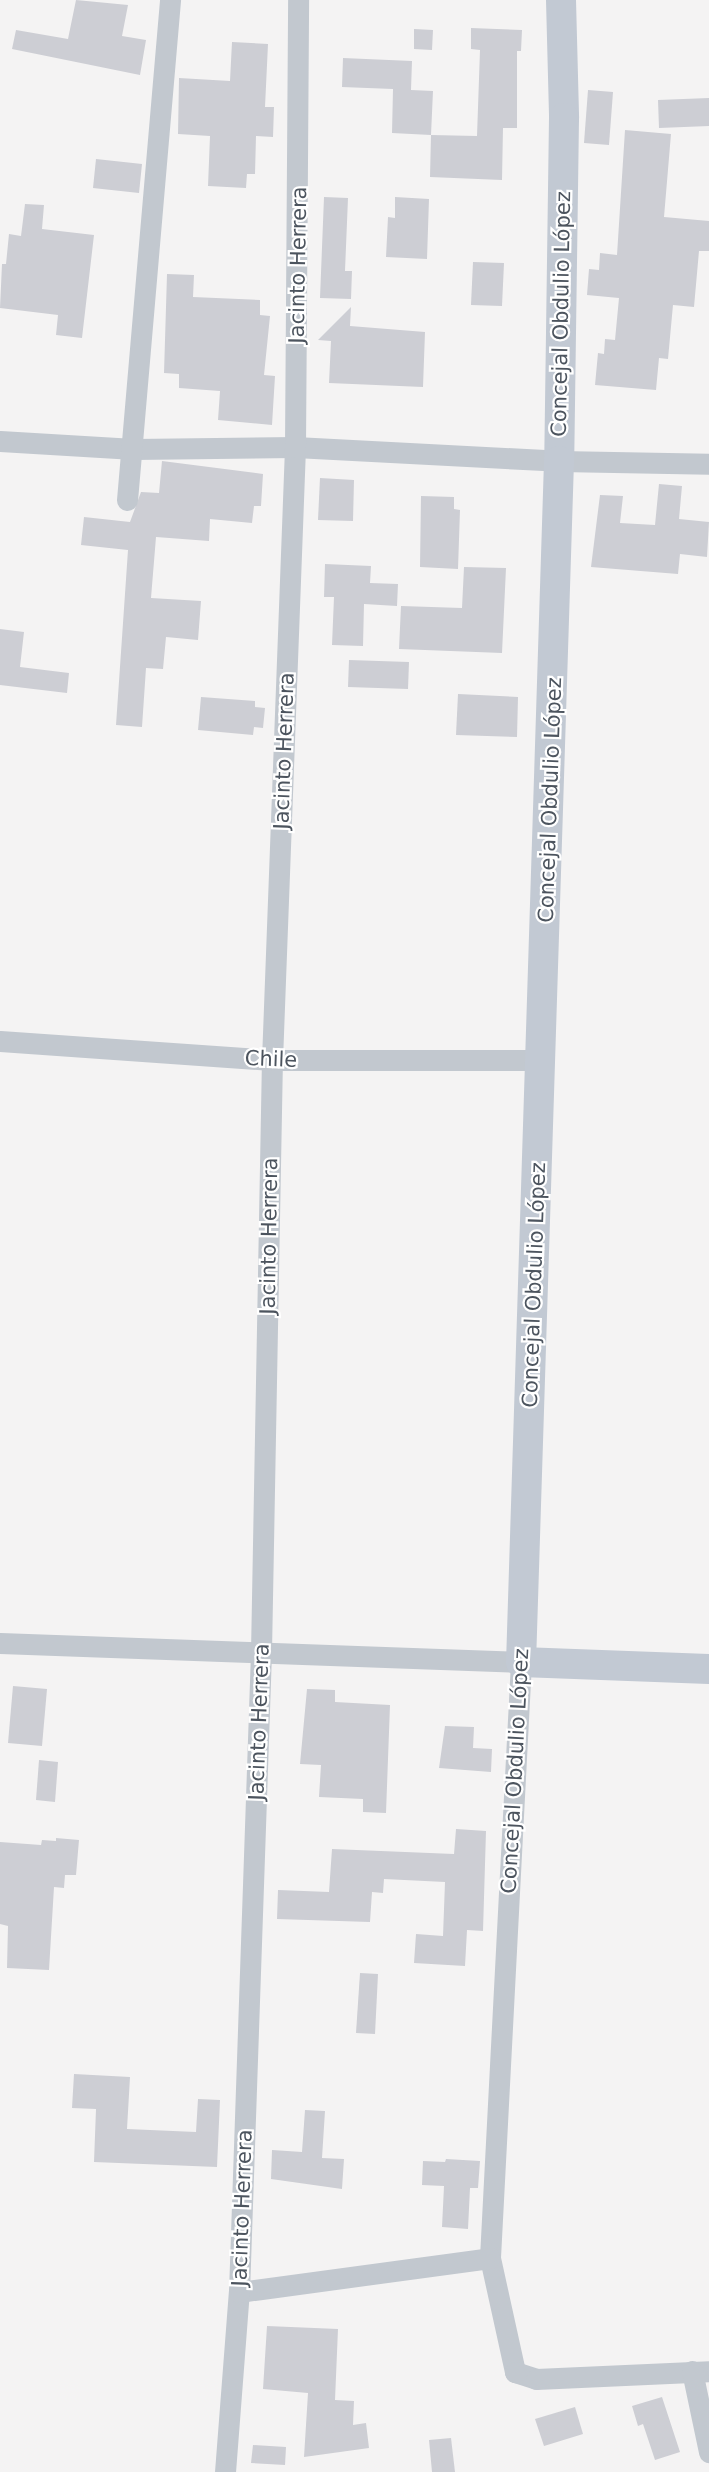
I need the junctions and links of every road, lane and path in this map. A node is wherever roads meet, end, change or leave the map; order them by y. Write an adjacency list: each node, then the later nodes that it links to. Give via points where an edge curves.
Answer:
1 (170, 0): 6 (street)
2 (298, 0): 5 (street, Jacinto Herrera)
3 (561, 0): 7 (street, Concejal Obdulio López)
4 (0, 441): 6 (street)
5 (295, 447): 6 (street); 7 (street); 11 (street, Jacinto Herrera)
6 (134, 449): 9 (street)
7 (559, 461): 8 (street); 12 (street, Concejal Obdulio López)
8 (709, 464)
9 (127, 501)
10 (0, 1041): 11 (street, Chile)
11 (272, 1060): 12 (street, Chile); 14 (street, Jacinto Herrera)
12 (543, 1060): 15 (street, Concejal Obdulio López)
13 (0, 1644): 14 (street)
14 (261, 1652): 15 (street); 18 (street, Jacinto Herrera)
15 (521, 1662): 16 (street); 17 (street, Concejal Obdulio López)
16 (709, 1669)
17 (490, 2258): 18 (street); 19 (street, Concejal Obdulio López, via 515,2372 536,2379)
18 (239, 2292): 21 (street, Jacinto Herrera)
19 (700, 2371): 20 (street)
20 (709, 2452)
21 (225, 2472)

